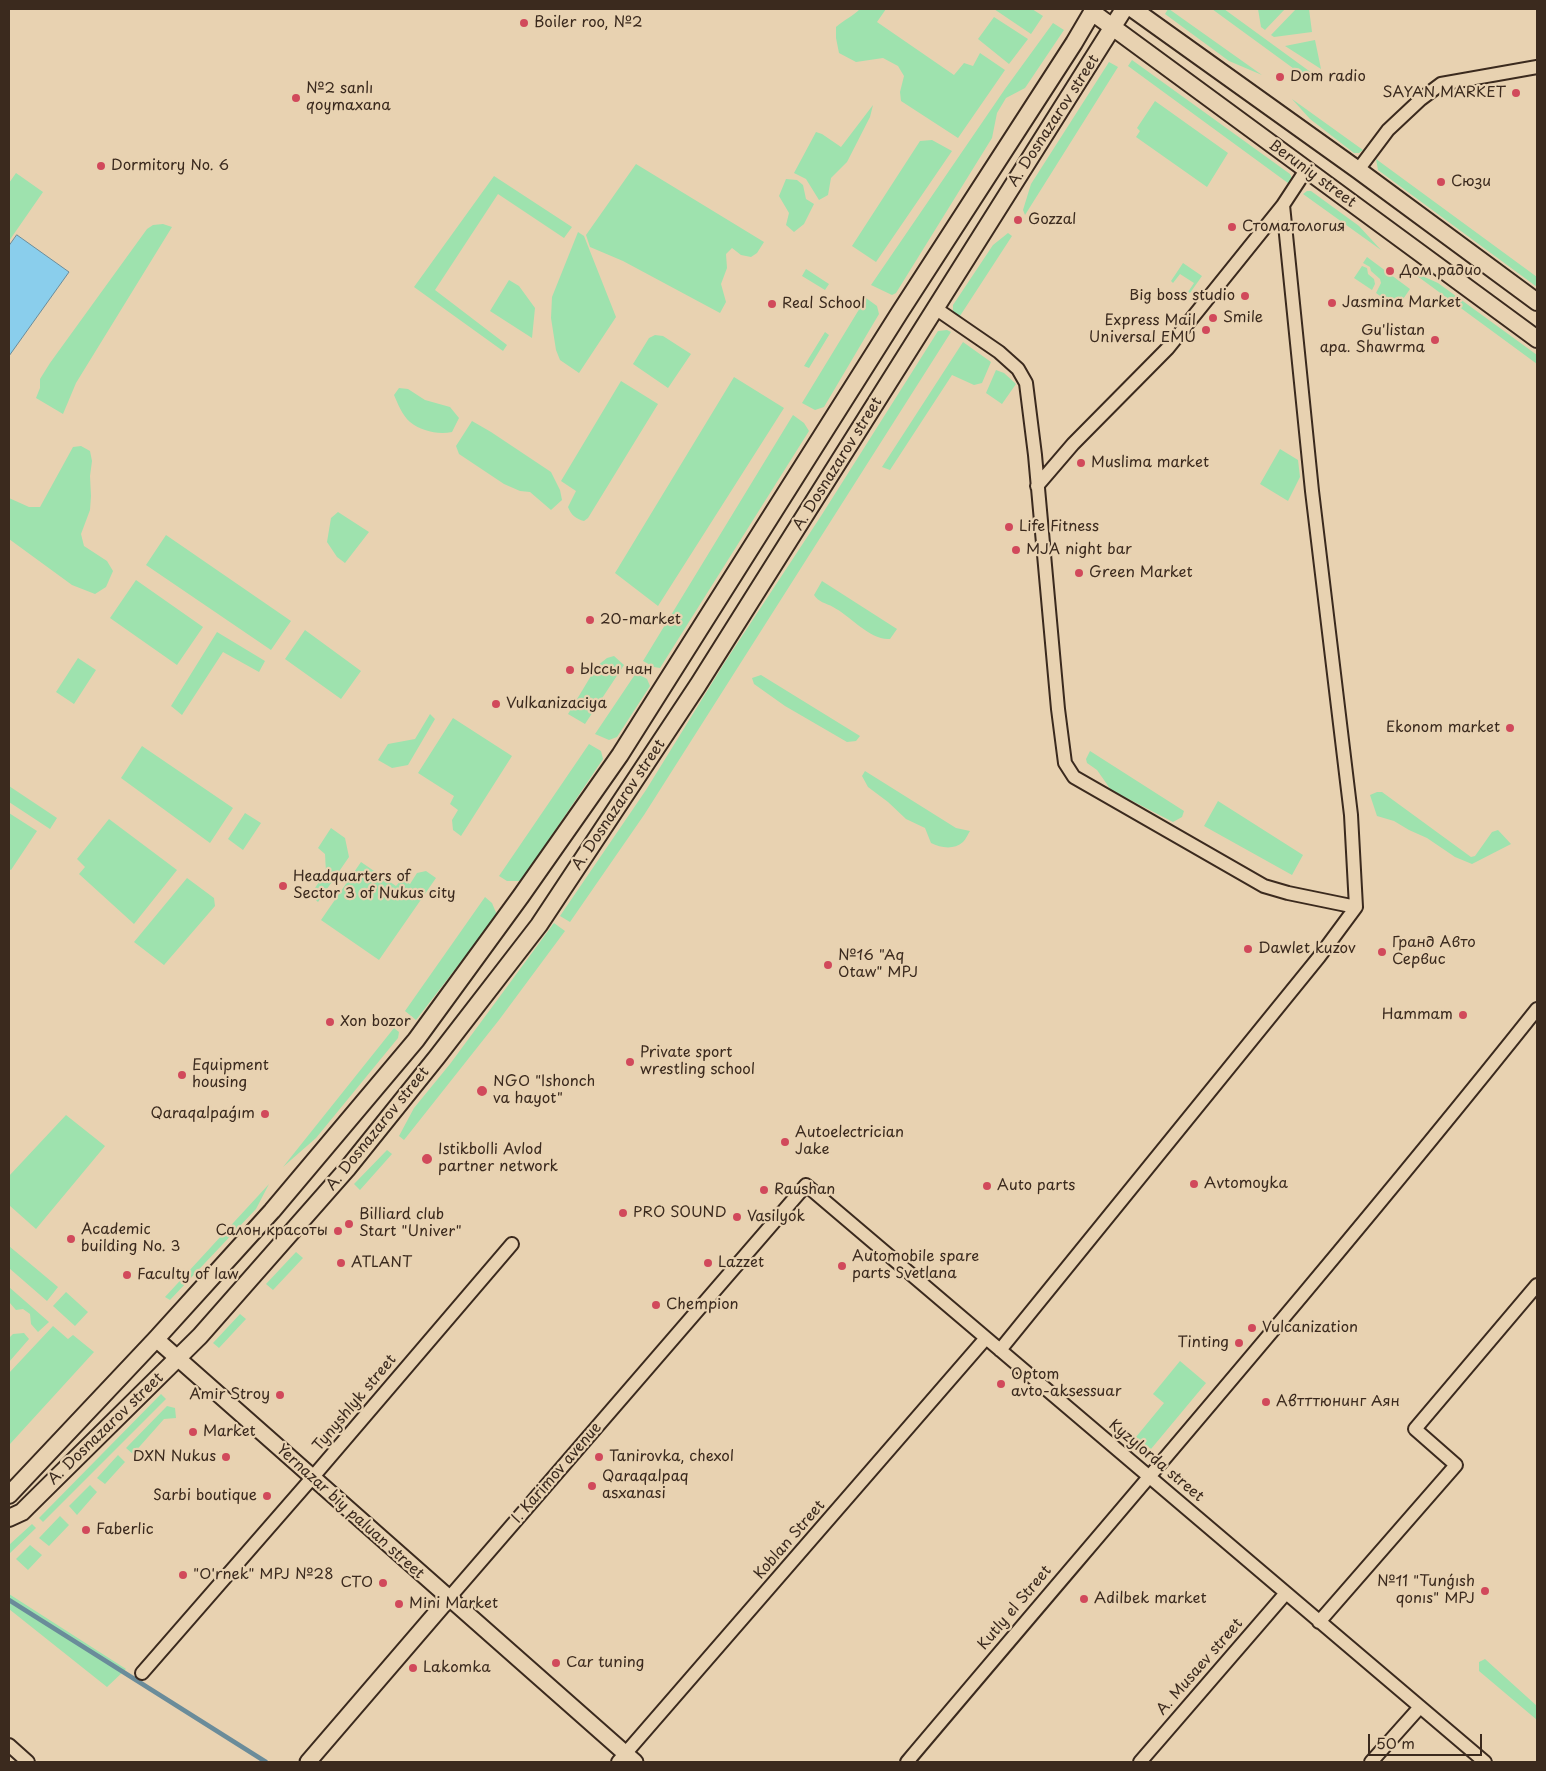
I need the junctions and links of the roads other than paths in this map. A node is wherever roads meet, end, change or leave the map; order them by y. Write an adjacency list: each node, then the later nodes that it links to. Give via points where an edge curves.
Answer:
1 (1124, 9): 5 (main road, A. Dosnazarov street)
2 (1133, 9): 4 (main road, Beruniy street)
3 (1091, 10): 5 (main road, Beruniy street); 6 (main road, A. Dosnazarov street)
4 (1158, 26): 7 (main road, via 1145,36); 11 (main road, Beruniy street)
5 (1113, 28): 7 (main road, Beruniy street); 8 (main road, A. Dosnazarov street)
6 (1074, 44): 8 (main road, via 1081,41 1089,44); 23 (main road, A. Dosnazarov street, via 620,755 521,896 416,1040 272,1212)
7 (1143, 49): 10 (main road, Beruniy street)
8 (1095, 57): 14 (main road, A. Dosnazarov street)
9 (1537, 67): 11 (street, via 1441,84 1388,130)
10 (1306, 170): 12 (street); 15 (main road, Beruniy street)
11 (1358, 170): 13 (main road, Beruniy street)
12 (1283, 205): 16 (street, via 1168,348 1073,444); 17 (street, via 1312,491 1351,815)
13 (1537, 302)
14 (935, 308): 16 (street, via 999,352 1018,370 1026,383); 25 (main road, A. Dosnazarov street, via 698,685 538,925 347,1169)
15 (1537, 339)
16 (1037, 486): 17 (street, via 1064,763 1074,777 1264,886)
17 (1356, 908): 24 (street)
18 (1536, 1012): 26 (street, Kutly el Street)
19 (806, 1185): 22 (street, Kyzylorda street); 31 (street, I. Karimov avenue)
20 (512, 1244): 27 (street, Tynyshlyk street)
21 (1537, 1285): 32 (street, via 1415,1429 1456,1465)
22 (986, 1338): 24 (street, Kyzylorda street); 36 (street, Koblan Street)
23 (156, 1339): 25 (street, Yernazar biy paluan street); 28 (main road, A. Dosnazarov street)
24 (1000, 1350): 26 (street, Kyzylorda street)
25 (178, 1359): 27 (street, Yernazar biy paluan street); 29 (main road, A. Dosnazarov street, via 22,1512)
26 (1149, 1476): 30 (street, Kyzylorda street); 39 (street, Kutly el Street)
27 (312, 1478): 31 (street, Yernazar biy paluan street); 33 (street, Tynyshlyk street)
28 (9, 1495)
29 (9, 1518)
30 (1286, 1593): 32 (street, Kyzylorda street); 40 (street, A. Musaev street)
31 (449, 1598): 36 (street, Yernazar biy paluan street); 38 (street, I. Karimov avenue)
32 (1319, 1622): 34 (street, Kyzylorda street)
33 (142, 1673)
34 (1420, 1707): 41 (street); 42 (street, Kyzylorda street)
35 (9, 1745): 37 (street)
36 (626, 1760)
37 (28, 1762)
38 (308, 1762)
39 (907, 1762)
40 (1140, 1762)
41 (1371, 1762)
42 (1485, 1762)

